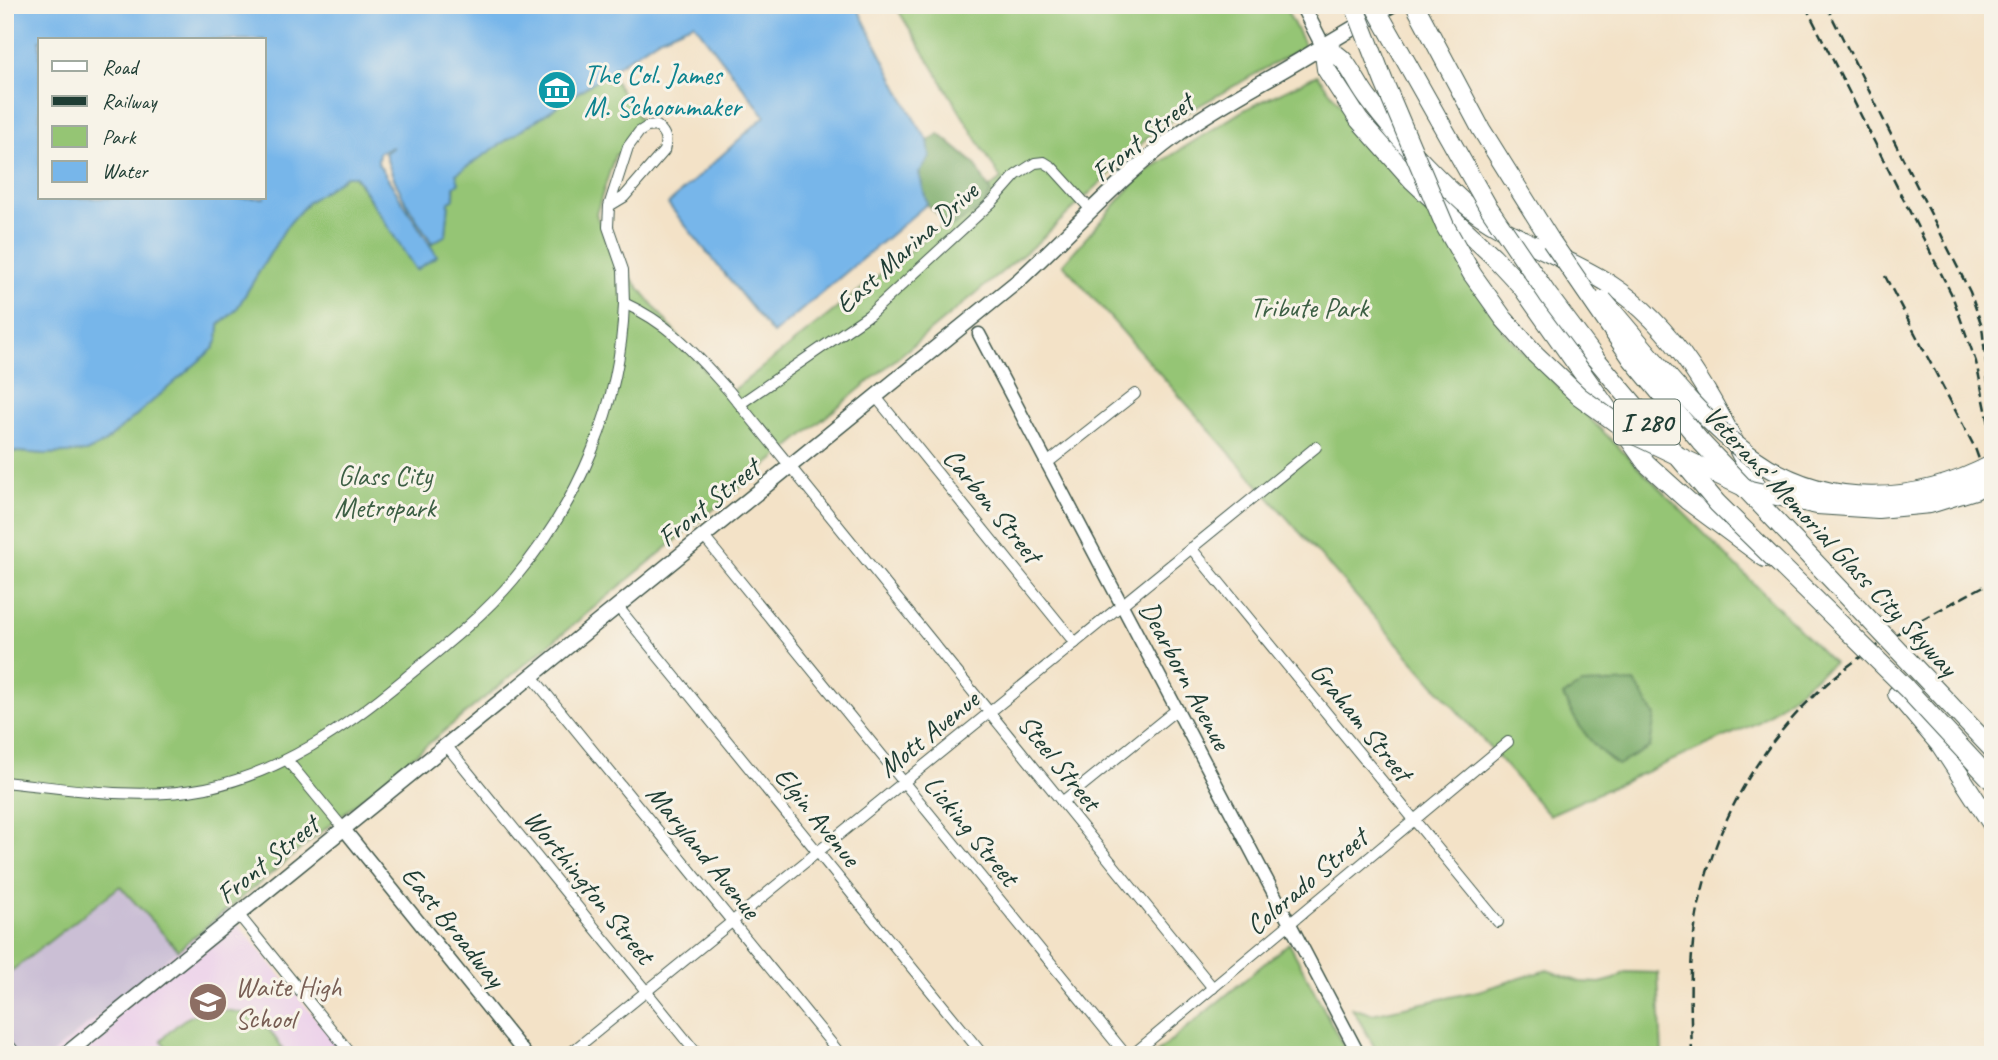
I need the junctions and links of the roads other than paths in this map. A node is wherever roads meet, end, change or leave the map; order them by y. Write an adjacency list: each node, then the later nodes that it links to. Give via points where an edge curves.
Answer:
1 (1303, 5): 6 (main road)
2 (1354, 5): 20 (highway, bridge, via 1445,226 1472,274 1504,319 1579,396 1630,433 1750,490 1817,505 1878,509 1930,504)
3 (1374, 5): 36 (highway, Veterans' Memorial Glass City Skyway / I 280, bridge, via 1488,205 1596,359 1717,503 1906,688)
4 (1392, 5): 6 (main road, Front Street)
5 (1415, 5): 9 (highway, Veterans' Memorial Glass City Skyway / I 280, via 1481,129)
6 (1323, 46): 8 (main road, Front Street, via 1176,135); 30 (highway, via 1343,60 1389,125 1466,204 1610,284 1655,321 1703,384 1796,553 1901,661); 39 (highway, via 1326,69 1359,120 1413,181 1521,286 1646,463 1680,495 1772,564 1897,694 1941,747)
7 (609, 206): 7 (street, via 624,197 664,151 667,142 657,127 639,132 628,147); 10 (street, via 608,227 623,270)
8 (1092, 211): 11 (main road, Front Street); 15 (street, East Marina Drive, via 1052,167 1035,163 1016,175 869,315)
9 (1551, 241): 18 (highway, bridge, via 1711,423 1752,458 1783,475 1825,492 1868,497 1917,492 1965,479); 32 (highway, Veterans' Memorial Glass City Skyway / I 280, bridge, via 1632,359 1701,442)
10 (624, 303): 15 (street, Steel Street, via 679,337); 33 (street, via 606,410 566,507 550,532 513,581 461,631 371,707)
11 (971, 318): 12 (street, Dearborn Avenue); 14 (main road, Front Street)
12 (979, 334): 17 (street, Dearborn Avenue)
13 (1135, 394): 17 (street)
14 (876, 397): 19 (main road, Front Street); 25 (street, Carbon Street)
15 (740, 404): 19 (street, Steel Street)
16 (1316, 447): 22 (street, Mott Avenue)
17 (1046, 464): 23 (street, Dearborn Avenue)
18 (1993, 464)
19 (791, 467): 21 (main road, Front Street); 28 (street, Steel Street)
20 (1993, 480)
21 (704, 537): 24 (main road, Front Street); 35 (street, Licking Street)
22 (1191, 548): 23 (street, Mott Avenue); 38 (street, Graham Street)
23 (1121, 605): 25 (street, Mott Avenue); 27 (street, Dearborn Avenue)
24 (618, 607): 26 (main road, Front Street); 41 (street, Elgin Avenue)
25 (1075, 643): 28 (street, Mott Avenue)
26 (531, 675): 31 (main road, Front Street); 43 (street, Maryland Avenue)
27 (1176, 710): 37 (street); 45 (street, Dearborn Avenue)
28 (990, 712): 35 (street, Mott Avenue); 37 (street, Steel Street)
29 (1508, 742): 38 (street, Colorado Street)
30 (1993, 742)
31 (446, 745): 40 (main road, Front Street); 47 (street, Worthington Street)
32 (1993, 750)
33 (287, 760): 34 (street, via 236,780 173,792 110,792); 40 (street)
34 (5, 782)
35 (903, 782): 41 (street, Mott Avenue); 57 (street, Licking Street)
36 (1993, 782)
37 (1062, 802): 46 (street, Steel Street)
38 (1415, 821): 44 (street, Graham Street); 45 (street, Colorado Street)
39 (1993, 826)
40 (343, 828): 42 (main road, Front Street); 52 (street, East Broadway)
41 (818, 852): 43 (street, Mott Avenue); 56 (street, Elgin Avenue)
42 (238, 914): 50 (main road, Front Street); 51 (street)
43 (732, 921): 47 (street, Mott Avenue); 55 (street, Maryland Avenue)
44 (1498, 922)
45 (1291, 924): 46 (street, Colorado Street); 59 (street, Dearborn Avenue)
46 (1213, 988): 58 (street, Colorado Street)
47 (646, 991): 53 (street, Mott Avenue); 54 (street, Worthington Street)
48 (5, 1040): 49 (street)
49 (17, 1055)
50 (65, 1055)
51 (352, 1055)
52 (526, 1055)
53 (568, 1055)
54 (698, 1055)
55 (841, 1055)
56 (983, 1055)
57 (1126, 1055)
58 (1132, 1055)
59 (1359, 1055)

